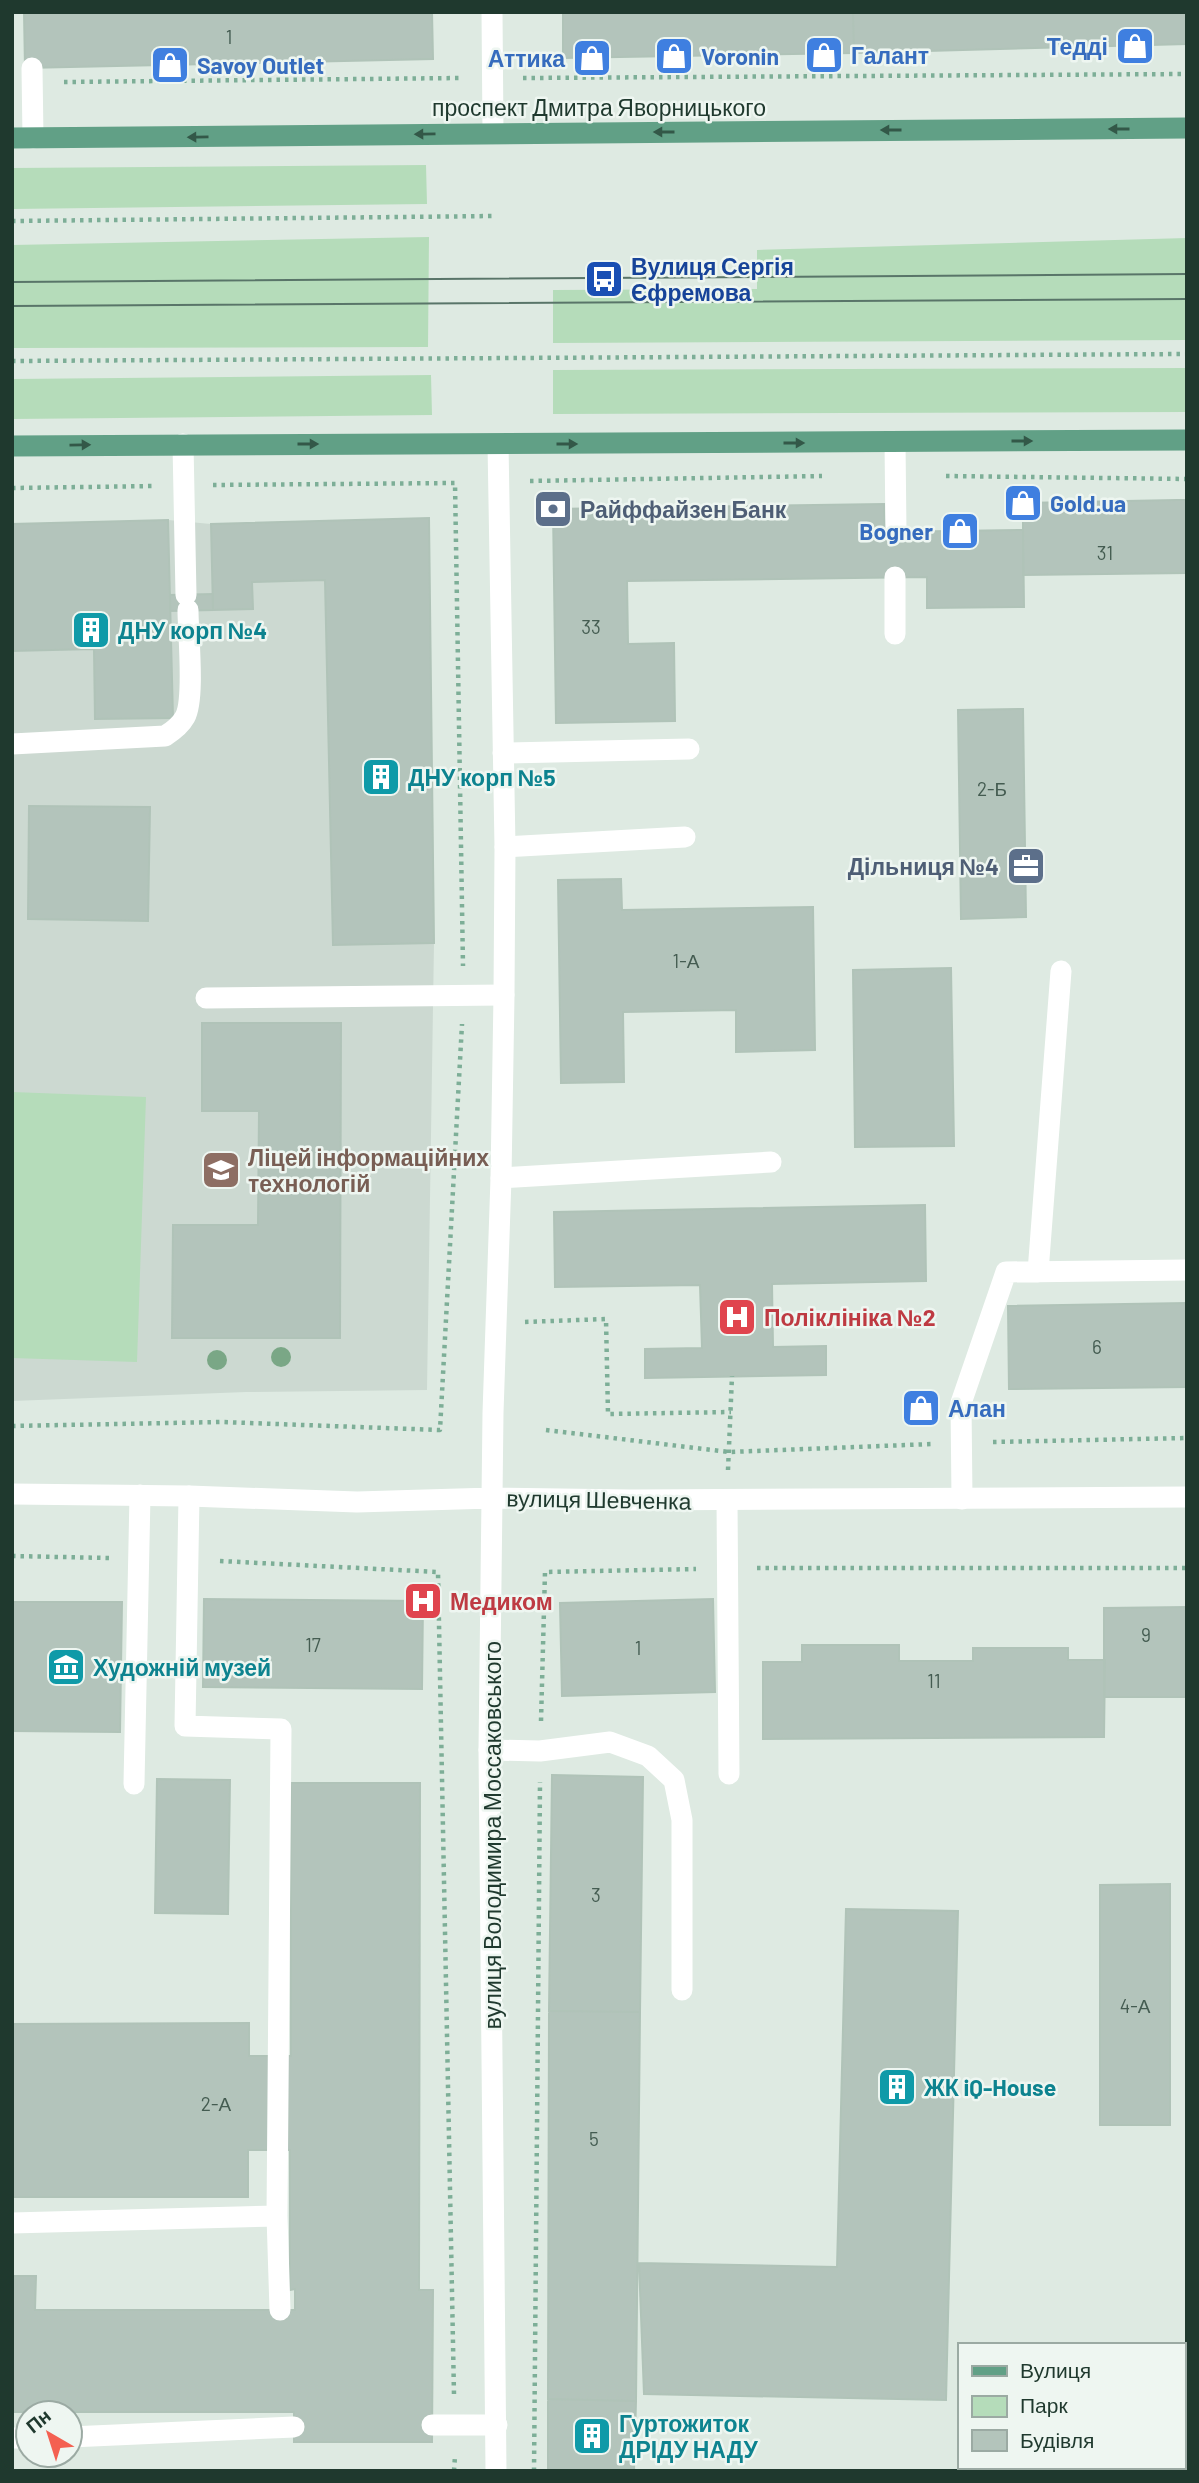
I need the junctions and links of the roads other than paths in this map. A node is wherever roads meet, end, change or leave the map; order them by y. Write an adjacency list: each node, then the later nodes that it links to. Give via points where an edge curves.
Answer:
1 (492, 12): 4 (street)
2 (32, 75): 5 (street)
3 (1187, 128): 4 (main road, проспект Дмитра Яворницького, one-way to 4)
4 (494, 134): 5 (main road, проспект Дмитра Яворницького, one-way to 5)
5 (22, 138)
6 (1187, 440): 7 (main road, one-way to 6)
7 (895, 442): 9 (main road, one-way to 7); 11 (street)
8 (183, 444): 9 (main road, one-way to 9); 10 (main road, one-way to 8); 14 (street, via 190,700 186,716 165,736)
9 (498, 444): 16 (street, вулиця Володимира Моссаковського)
10 (12, 446)
11 (896, 532)
12 (895, 577): 13 (street)
13 (895, 634)
14 (12, 744)
15 (689, 749): 16 (street)
16 (503, 753): 18 (street, вулиця Володимира Моссаковського)
17 (685, 837): 18 (street)
18 (505, 847): 20 (street, вулиця Володимира Моссаковського)
19 (1061, 971): 25 (street)
20 (504, 995): 21 (street); 23 (street, вулиця Володимира Моссаковського)
21 (206, 998)
22 (771, 1162): 23 (street)
23 (502, 1178): 30 (street, вулиця Володимира Моссаковського)
24 (1187, 1270): 25 (street)
25 (1038, 1272): 31 (street, via 1006,1272 961,1403)
26 (12, 1494): 27 (street, вулиця Шевченка)
27 (141, 1495): 28 (street, вулиця Шевченка); 35 (street)
28 (189, 1496): 30 (street, вулиця Шевченка, via 357,1502); 37 (street, via 185,1726 281,1729)
29 (1187, 1497): 31 (street, вулиця Шевченка)
30 (492, 1498): 32 (street, вулиця Шевченка); 33 (street, вулиця Володимира Моссаковського)
31 (962, 1499): 32 (street, вулиця Шевченка)
32 (727, 1500): 34 (street)
33 (489, 1750): 36 (street, via 540,1751 610,1742 648,1755 674,1780 682,1821); 42 (street, вулиця Володимира Моссаковського)
34 (729, 1774)
35 (134, 1784)
36 (682, 1990)
37 (277, 2216): 38 (street); 39 (street)
38 (12, 2223)
39 (280, 2310)
40 (284, 2422): 43 (street)
41 (432, 2425): 42 (street)
42 (497, 2425): 44 (street, вулиця Володимира Моссаковського)
43 (84, 2436)
44 (496, 2471)

